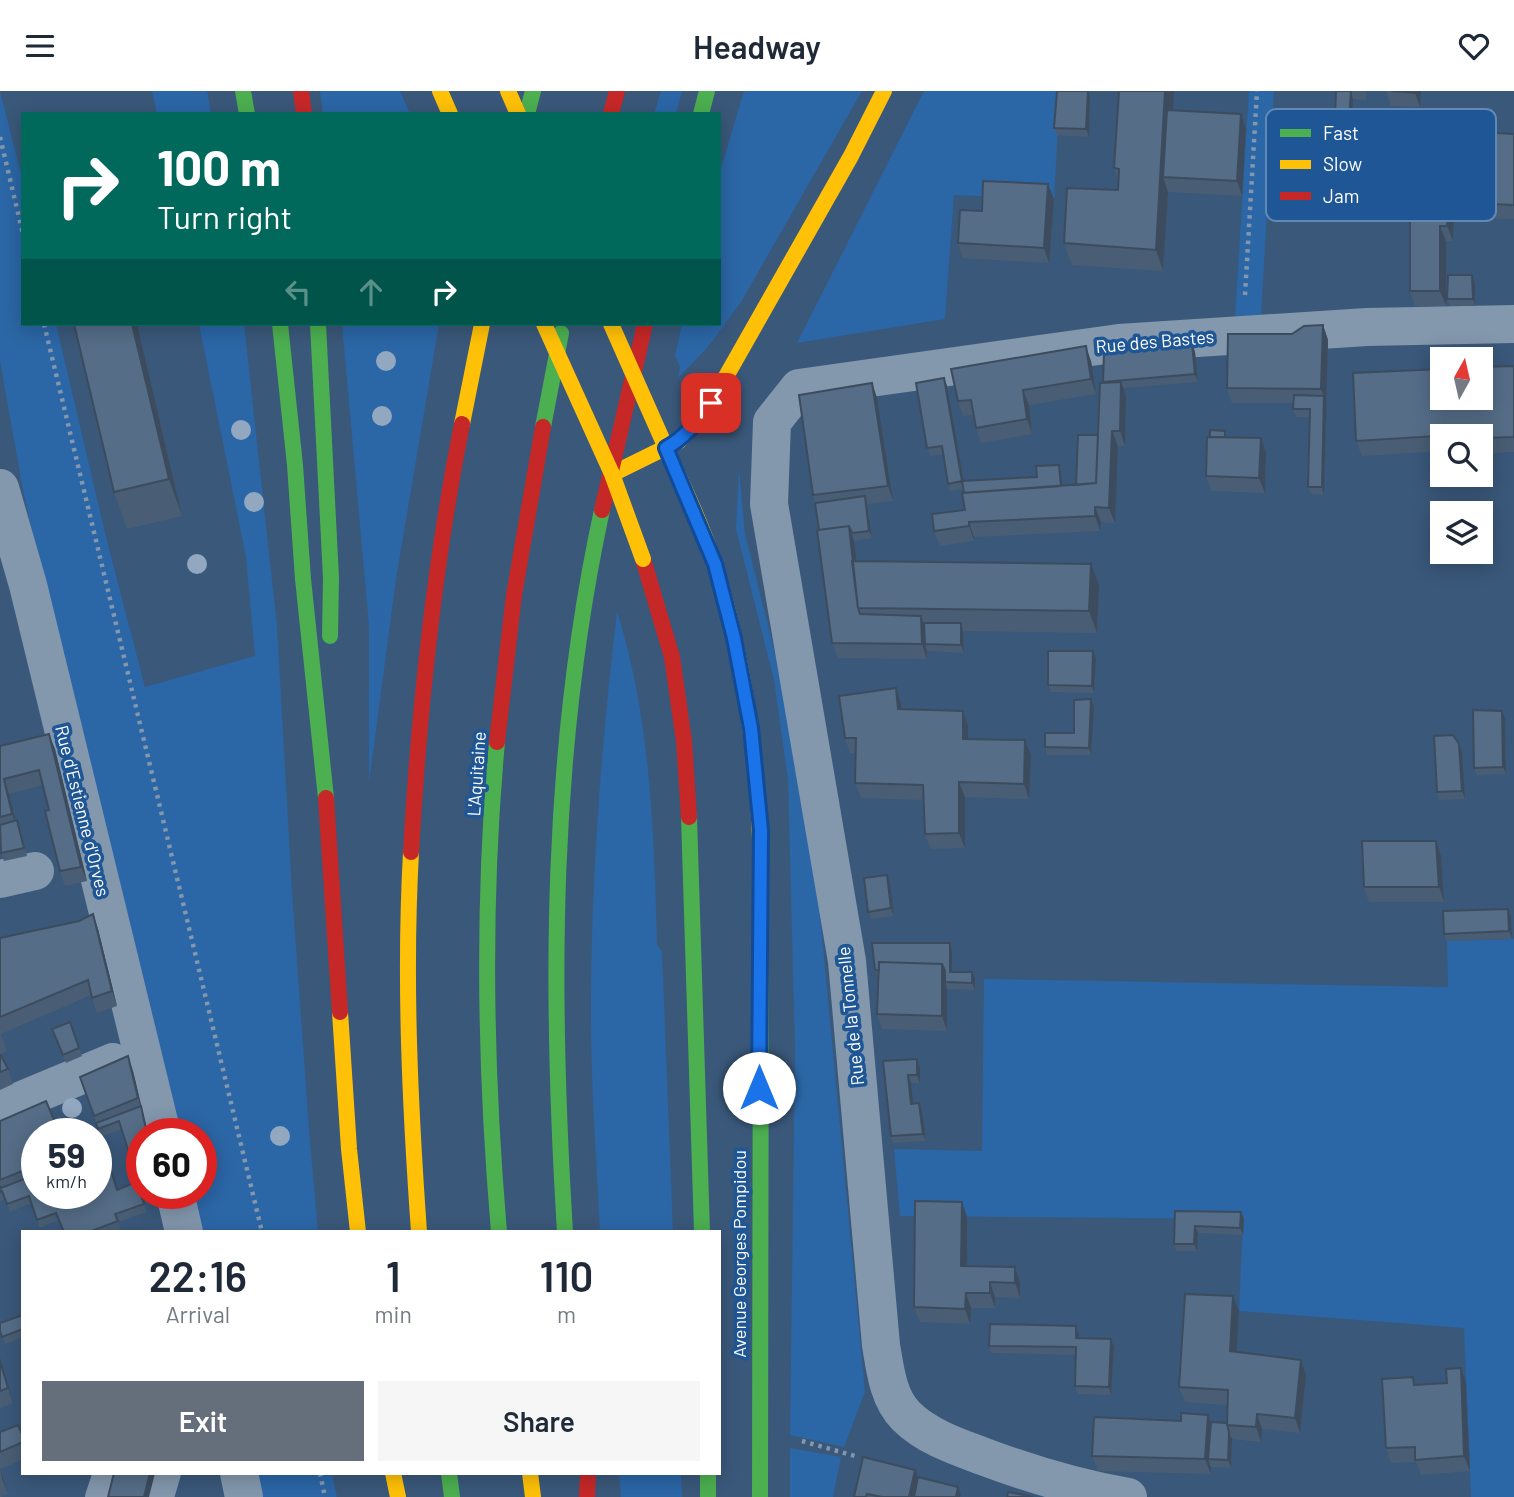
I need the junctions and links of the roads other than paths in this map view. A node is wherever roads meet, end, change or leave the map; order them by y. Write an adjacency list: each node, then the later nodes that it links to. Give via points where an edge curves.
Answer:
1 (243, 91): 9 (main road)
2 (302, 91): 10 (main road)
3 (440, 91): 11 (main road)
4 (508, 91): 12 (main road)
5 (533, 91): 13 (main road)
6 (617, 91): 14 (main road)
7 (707, 91): 15 (main road)
8 (884, 91): 25 (main road, via 711,403 679,441)
9 (247, 112)
10 (304, 112)
11 (449, 112)
12 (517, 112)
13 (528, 112)
14 (612, 112)
15 (702, 112)
16 (1514, 324): 24 (street, Rue des Bastes, via 1367,327 1119,343)
17 (280, 326): 28 (main road)
18 (318, 326): 28 (main road, via 331,578)
19 (482, 326): 35 (main road, via 448,508 426,673 412,842 407,1009)
20 (545, 326): 26 (main road, bridge)
21 (563, 326): 36 (main road, L'Aquitaine, via 524,534 503,682 493,819 487,1009)
22 (612, 326): 25 (main road, Avenue Georges Pompidou, bridge)
23 (645, 326): 37 (main road, via 591,565 565,748 558,848 555,1036)
24 (799, 387): 56 (street, Rue de la Tonnelle, via 772,422 769,503 847,961 888,1385 904,1414 948,1443 1080,1488)
25 (666, 448): 26 (main road); 55 (main road, Avenue Georges Pompidou, via 715,564 734,638 751,728 761,830)
26 (612, 474): 38 (main road, bridge, via 673,657 684,741)
27 (0, 488): 31 (street, Rue d'Estienne d'Orves, via 28,585)
28 (327, 806): 34 (main road)
29 (113, 1062): 30 (street)
30 (0, 1109)
31 (158, 1118)
32 (179, 1209): 33 (street)
33 (184, 1230)
34 (358, 1230)
35 (419, 1230)
36 (499, 1230)
37 (565, 1230)
38 (702, 1230)
39 (105, 1475): 47 (lane)
40 (167, 1475): 48 (lane)
41 (239, 1475): 49 (street)
42 (393, 1475): 50 (main road)
43 (449, 1475): 51 (main road)
44 (530, 1475): 52 (main road)
45 (588, 1475): 53 (main road)
46 (708, 1475): 54 (main road)
47 (98, 1497)
48 (161, 1497)
49 (244, 1497)
50 (398, 1497)
51 (452, 1497)
52 (533, 1497)
53 (587, 1497)
54 (708, 1497)
55 (760, 1497)
56 (1128, 1497)

